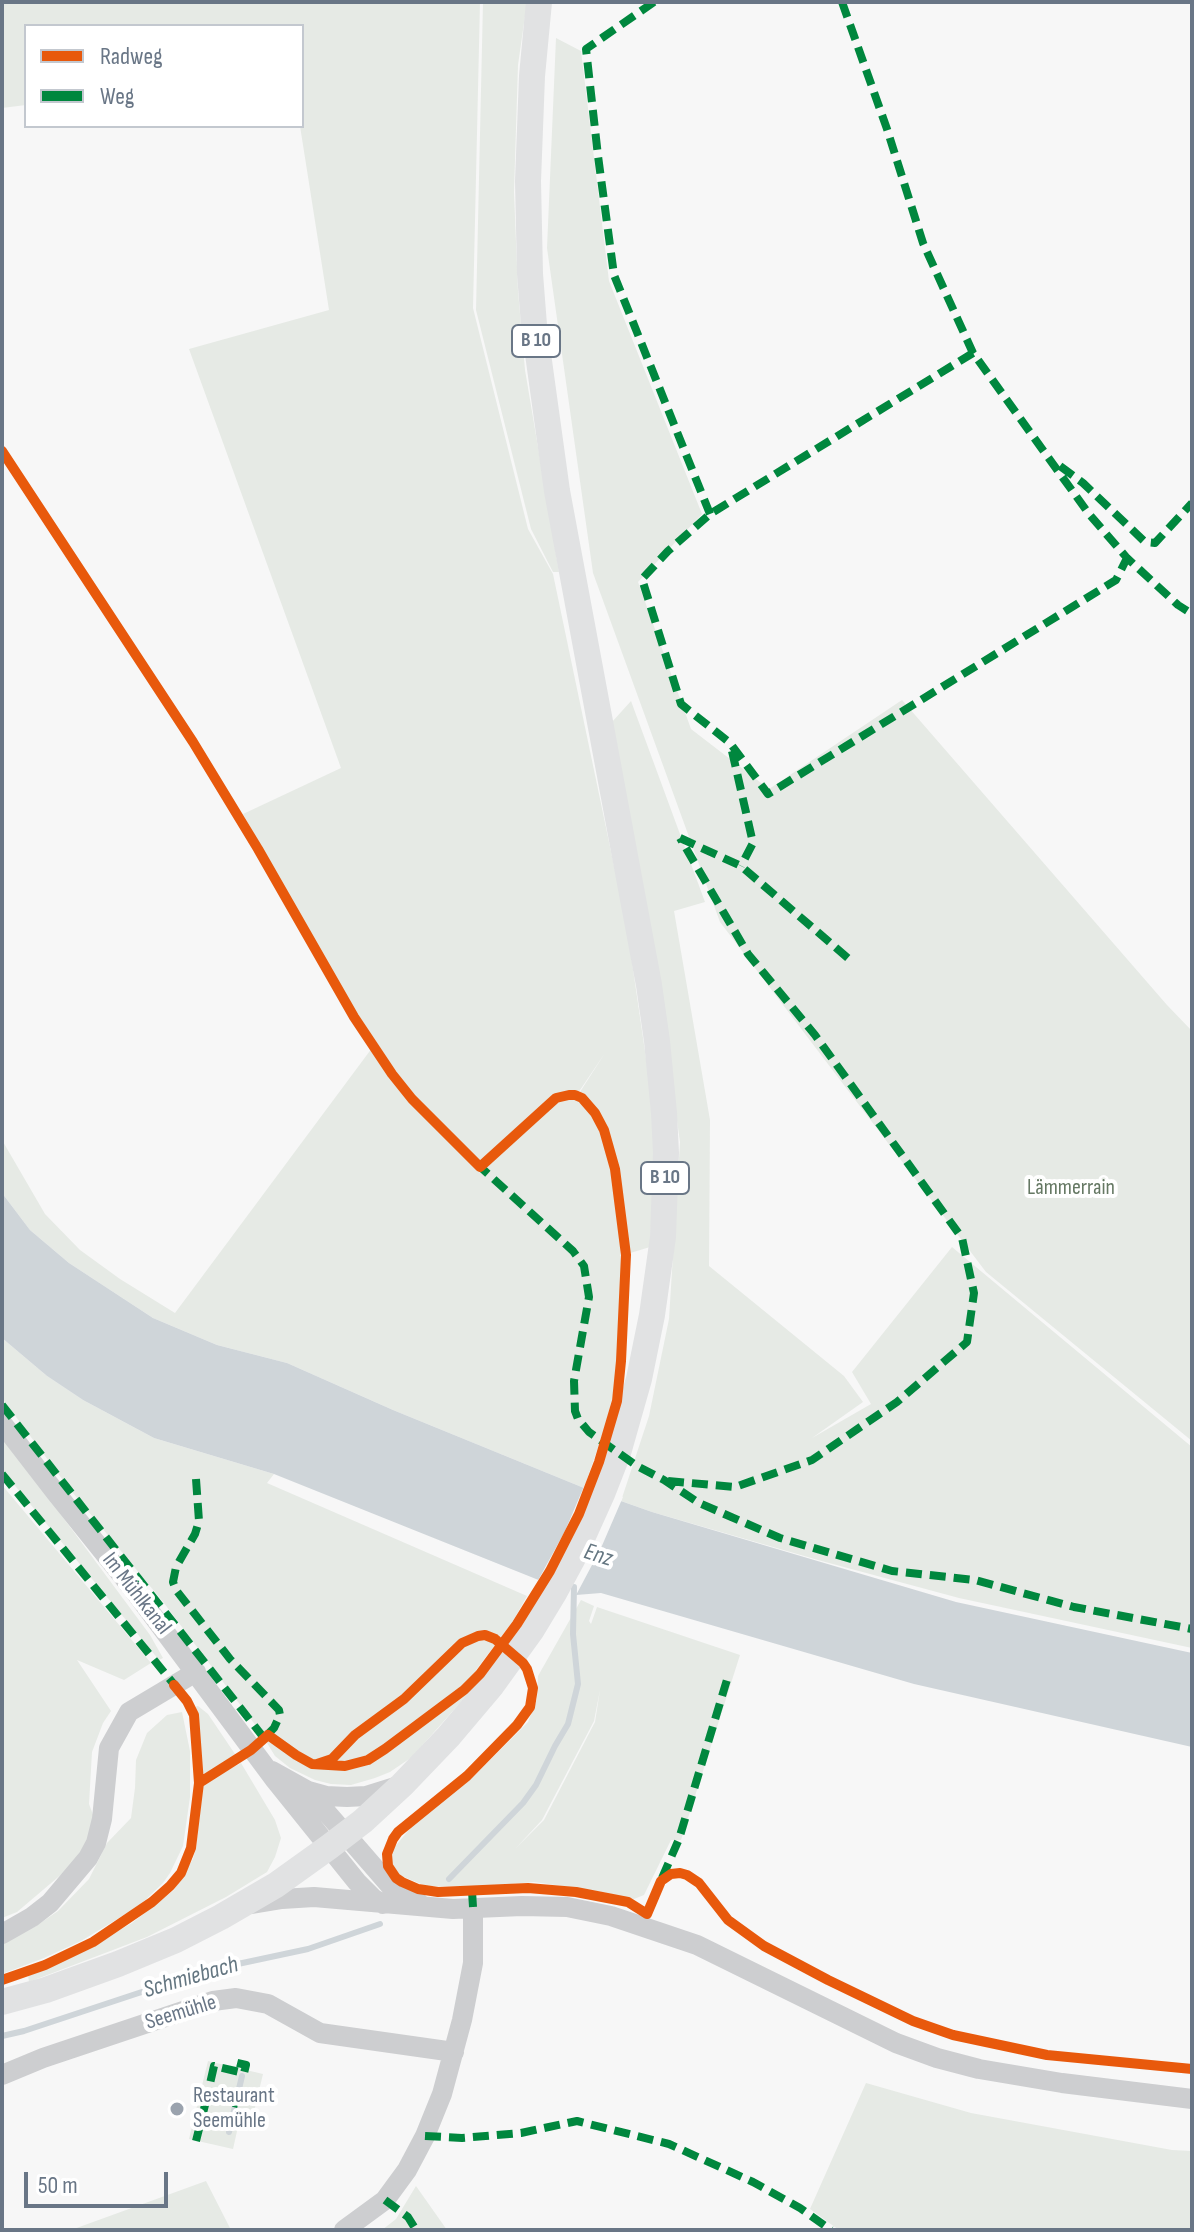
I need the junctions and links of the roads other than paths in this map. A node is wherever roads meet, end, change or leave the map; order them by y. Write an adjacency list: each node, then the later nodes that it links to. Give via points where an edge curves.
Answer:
1 (539, 2): 5 (main road, B 10, via 528,181 534,325 557,491 649,985 664,1113 665,1198 647,1344 610,1473 575,1554 531,1631 492,1685)
2 (2, 1423): 3 (street, Im Mühlkanal)
3 (196, 1672): 4 (street, Im Mühlkanal); 12 (street, via 129,1712 109,1748 102,1819 88,1858 50,1903)
4 (265, 1768): 6 (street, Im Mühlkanal); 7 (street, Im Mühlkanal)
5 (402, 1785): 6 (street, via 356,1797); 7 (main road, B 10)
6 (308, 1791): 7 (street, Im Mühlkanal)
7 (337, 1841): 8 (street, via 367,1893); 9 (main road, B 10); 10 (street, via 393,1889)
8 (383, 1904): 9 (street, via 303,1897); 10 (street)
9 (238, 1906): 13 (main road, B 10, via 143,1954)
10 (428, 1907): 11 (street)
11 (463, 1908): 14 (street, via 473,1963); 16 (street, via 567,1907 611,1916 697,1945 937,2058 1062,2083)
12 (2, 1934)
13 (2, 2002)
14 (454, 2052): 15 (street, Seemühle, via 320,2033 268,2004 236,1998 213,2001); 17 (street, via 442,2094 407,2170 385,2200)
15 (2, 2075)
16 (1192, 2099)
17 (344, 2230)

